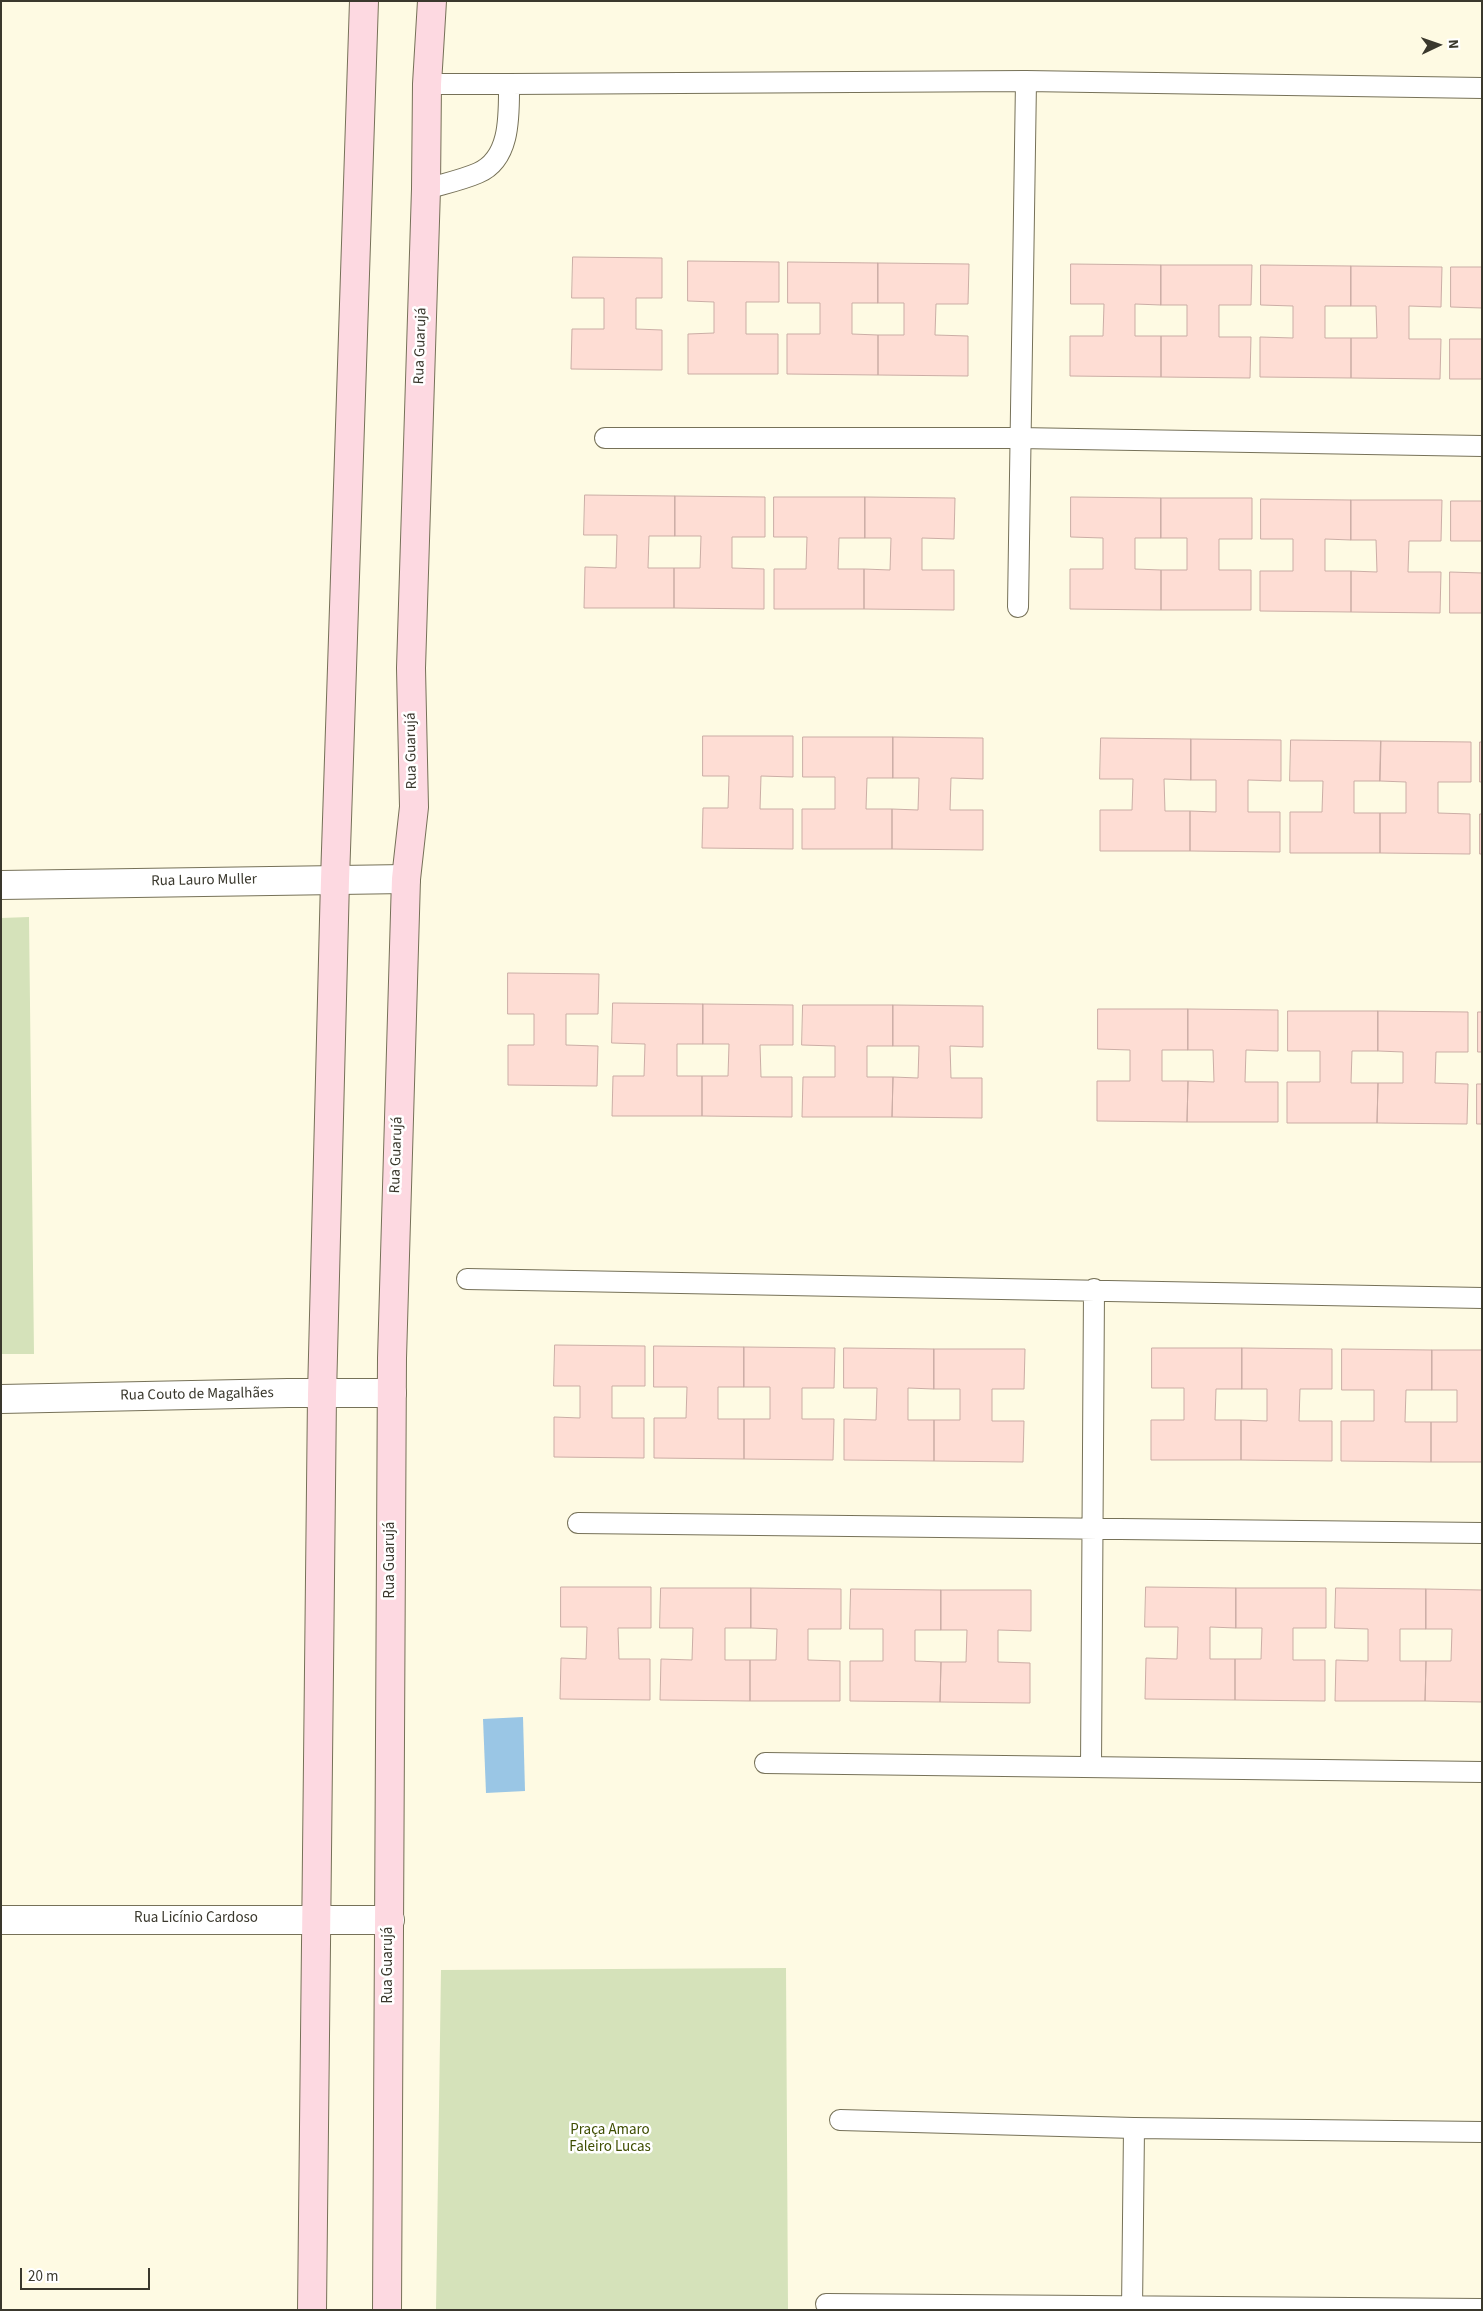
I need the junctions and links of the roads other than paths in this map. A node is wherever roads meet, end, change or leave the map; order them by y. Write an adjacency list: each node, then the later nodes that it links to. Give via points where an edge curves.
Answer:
1 (364, 1): 13 (street)
2 (432, 1): 4 (street, Rua Guarujá)
3 (1026, 81): 5 (lane); 6 (lane); 9 (lane)
4 (427, 84): 5 (lane); 7 (street, Rua Guarujá)
5 (509, 84): 7 (lane, via 509,123 498,157 479,173)
6 (1482, 88)
7 (426, 189): 12 (street, Rua Guarujá, via 411,668 414,807)
8 (605, 438): 9 (lane)
9 (1019, 438): 10 (lane); 11 (lane)
10 (1482, 446)
11 (1018, 607)
12 (406, 879): 13 (street, Rua Lauro Muller); 18 (street, Rua Guarujá)
13 (335, 880): 14 (street, Rua Lauro Muller); 19 (street)
14 (1, 885)
15 (467, 1279): 16 (lane)
16 (1094, 1289): 17 (lane); 22 (lane)
17 (1482, 1298)
18 (392, 1394): 19 (street, Rua Couto de Magalhães); 28 (street, Rua Guarujá)
19 (322, 1395): 20 (street, Rua Couto de Magalhães, via 279,1393); 29 (street)
20 (1, 1399)
21 (578, 1523): 22 (lane)
22 (1092, 1527): 23 (lane); 25 (lane)
23 (1482, 1533)
24 (765, 1763): 25 (lane)
25 (1091, 1767): 26 (lane)
26 (1482, 1772)
27 (1, 1920): 29 (street, Rua Licínio Cardoso)
28 (390, 1920): 29 (street, Rua Licínio Cardoso); 37 (street, Rua Guarujá)
29 (318, 1921): 36 (street)
30 (840, 2120): 31 (lane)
31 (1134, 2128): 32 (lane); 34 (lane)
32 (1482, 2132)
33 (826, 2304): 34 (lane)
34 (1132, 2308): 35 (lane)
35 (1482, 2309)
36 (312, 2310)
37 (387, 2310)

